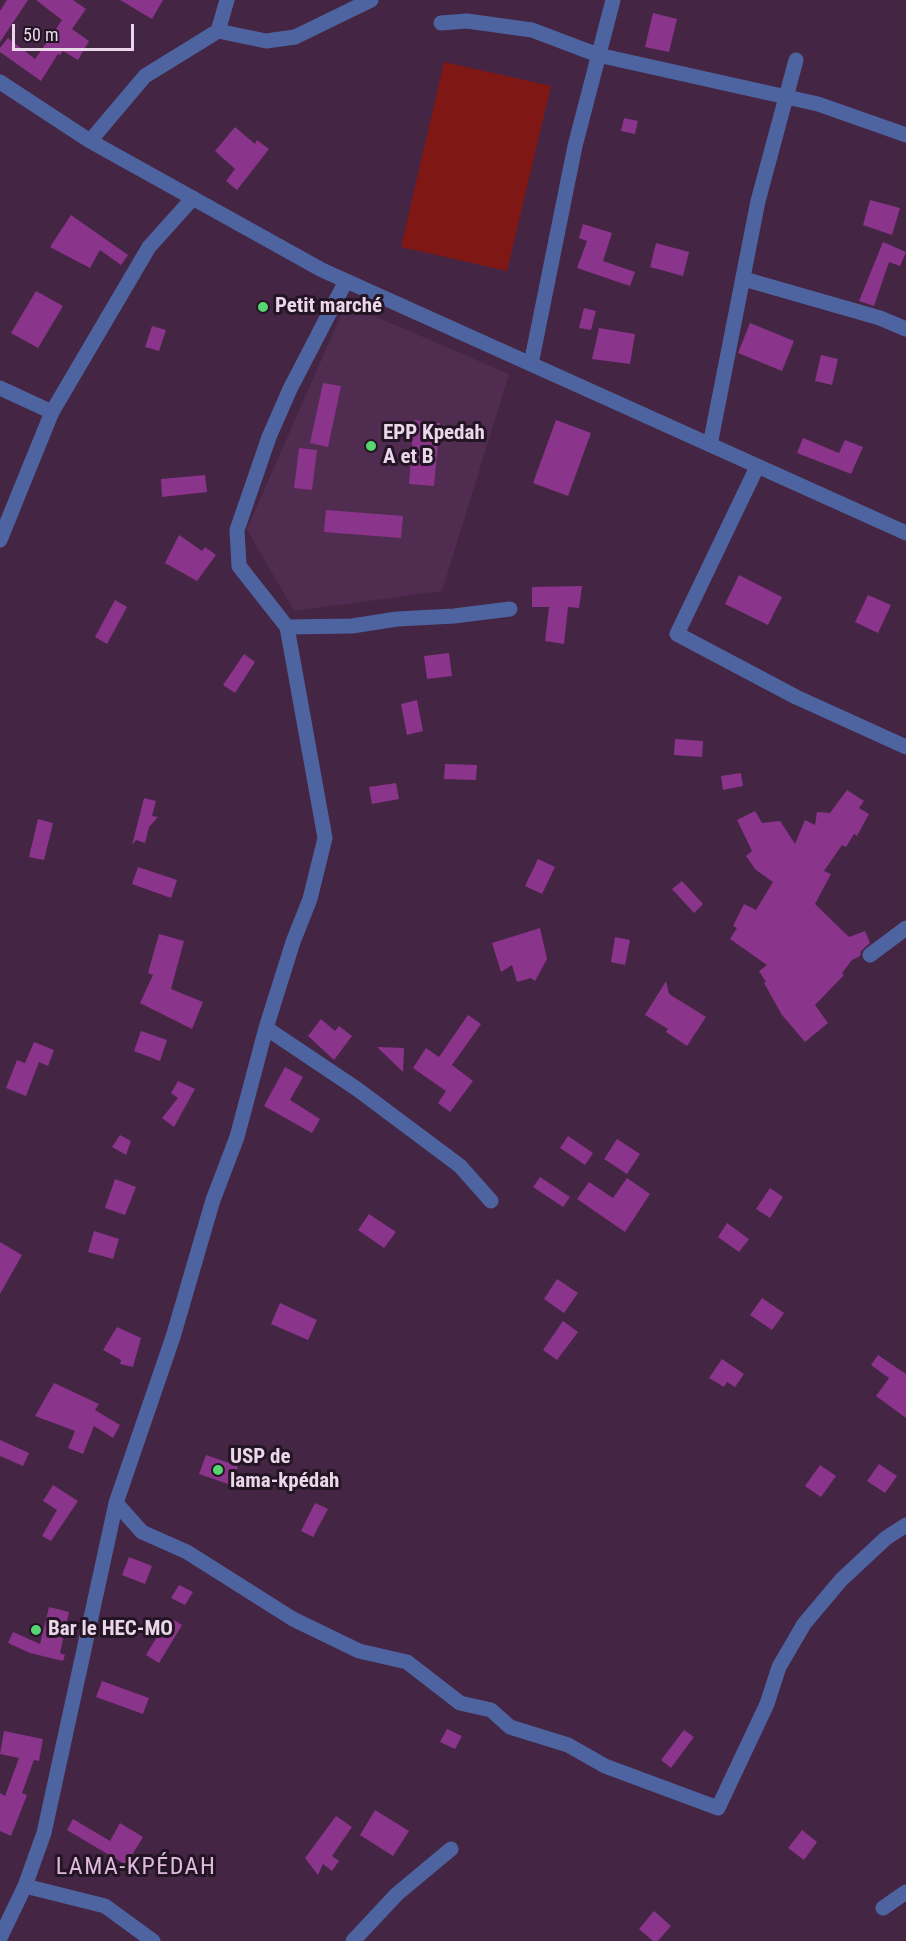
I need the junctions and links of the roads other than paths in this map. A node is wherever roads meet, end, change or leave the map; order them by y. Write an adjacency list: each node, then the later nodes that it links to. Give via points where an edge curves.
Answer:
1 (227, 0): 5 (street)
2 (371, 0): 5 (street, via 295,37 266,41)
3 (613, 0): 6 (street)
4 (441, 23): 6 (street, via 467,21 532,30)
5 (218, 31): 11 (street, via 145,76)
6 (598, 55): 9 (street); 16 (street, via 575,146)
7 (796, 60): 9 (street)
8 (0, 82): 11 (street)
9 (786, 98): 10 (street, via 818,104); 13 (street, via 758,201)
10 (906, 135)
11 (90, 141): 12 (street)
12 (193, 198): 14 (street); 18 (street, via 149,247)
13 (744, 279): 15 (street); 19 (street)
14 (346, 281): 16 (street); 24 (street, via 269,436 237,530 239,566)
15 (906, 329)
16 (531, 364): 19 (street)
17 (0, 388): 18 (street)
18 (52, 412): 22 (street)
19 (710, 445): 20 (street)
20 (757, 467): 21 (street); 25 (street, via 677,634 796,697)
21 (906, 533)
22 (0, 540)
23 (510, 609): 24 (street, via 352,626)
24 (287, 627): 28 (street, via 325,838 310,899)
25 (906, 747)
26 (906, 928): 27 (street)
27 (870, 956)
28 (266, 1028): 29 (street, via 357,1089 460,1166); 30 (street, via 237,1137 213,1200 173,1337)
29 (491, 1201)
30 (116, 1503): 31 (street, via 142,1532 186,1552 293,1619 358,1651 407,1662 460,1703 491,1710 510,1727 568,1745 605,1766 718,1808 766,1704 778,1667 804,1624 841,1580); 33 (street, via 44,1833)
31 (906, 1525)
32 (451, 1849): 38 (street, via 397,1894)
33 (25, 1886): 36 (street); 37 (street, via 105,1906)
34 (906, 1892): 35 (street)
35 (883, 1908)
36 (0, 1938)
37 (153, 1941)
38 (353, 1941)

